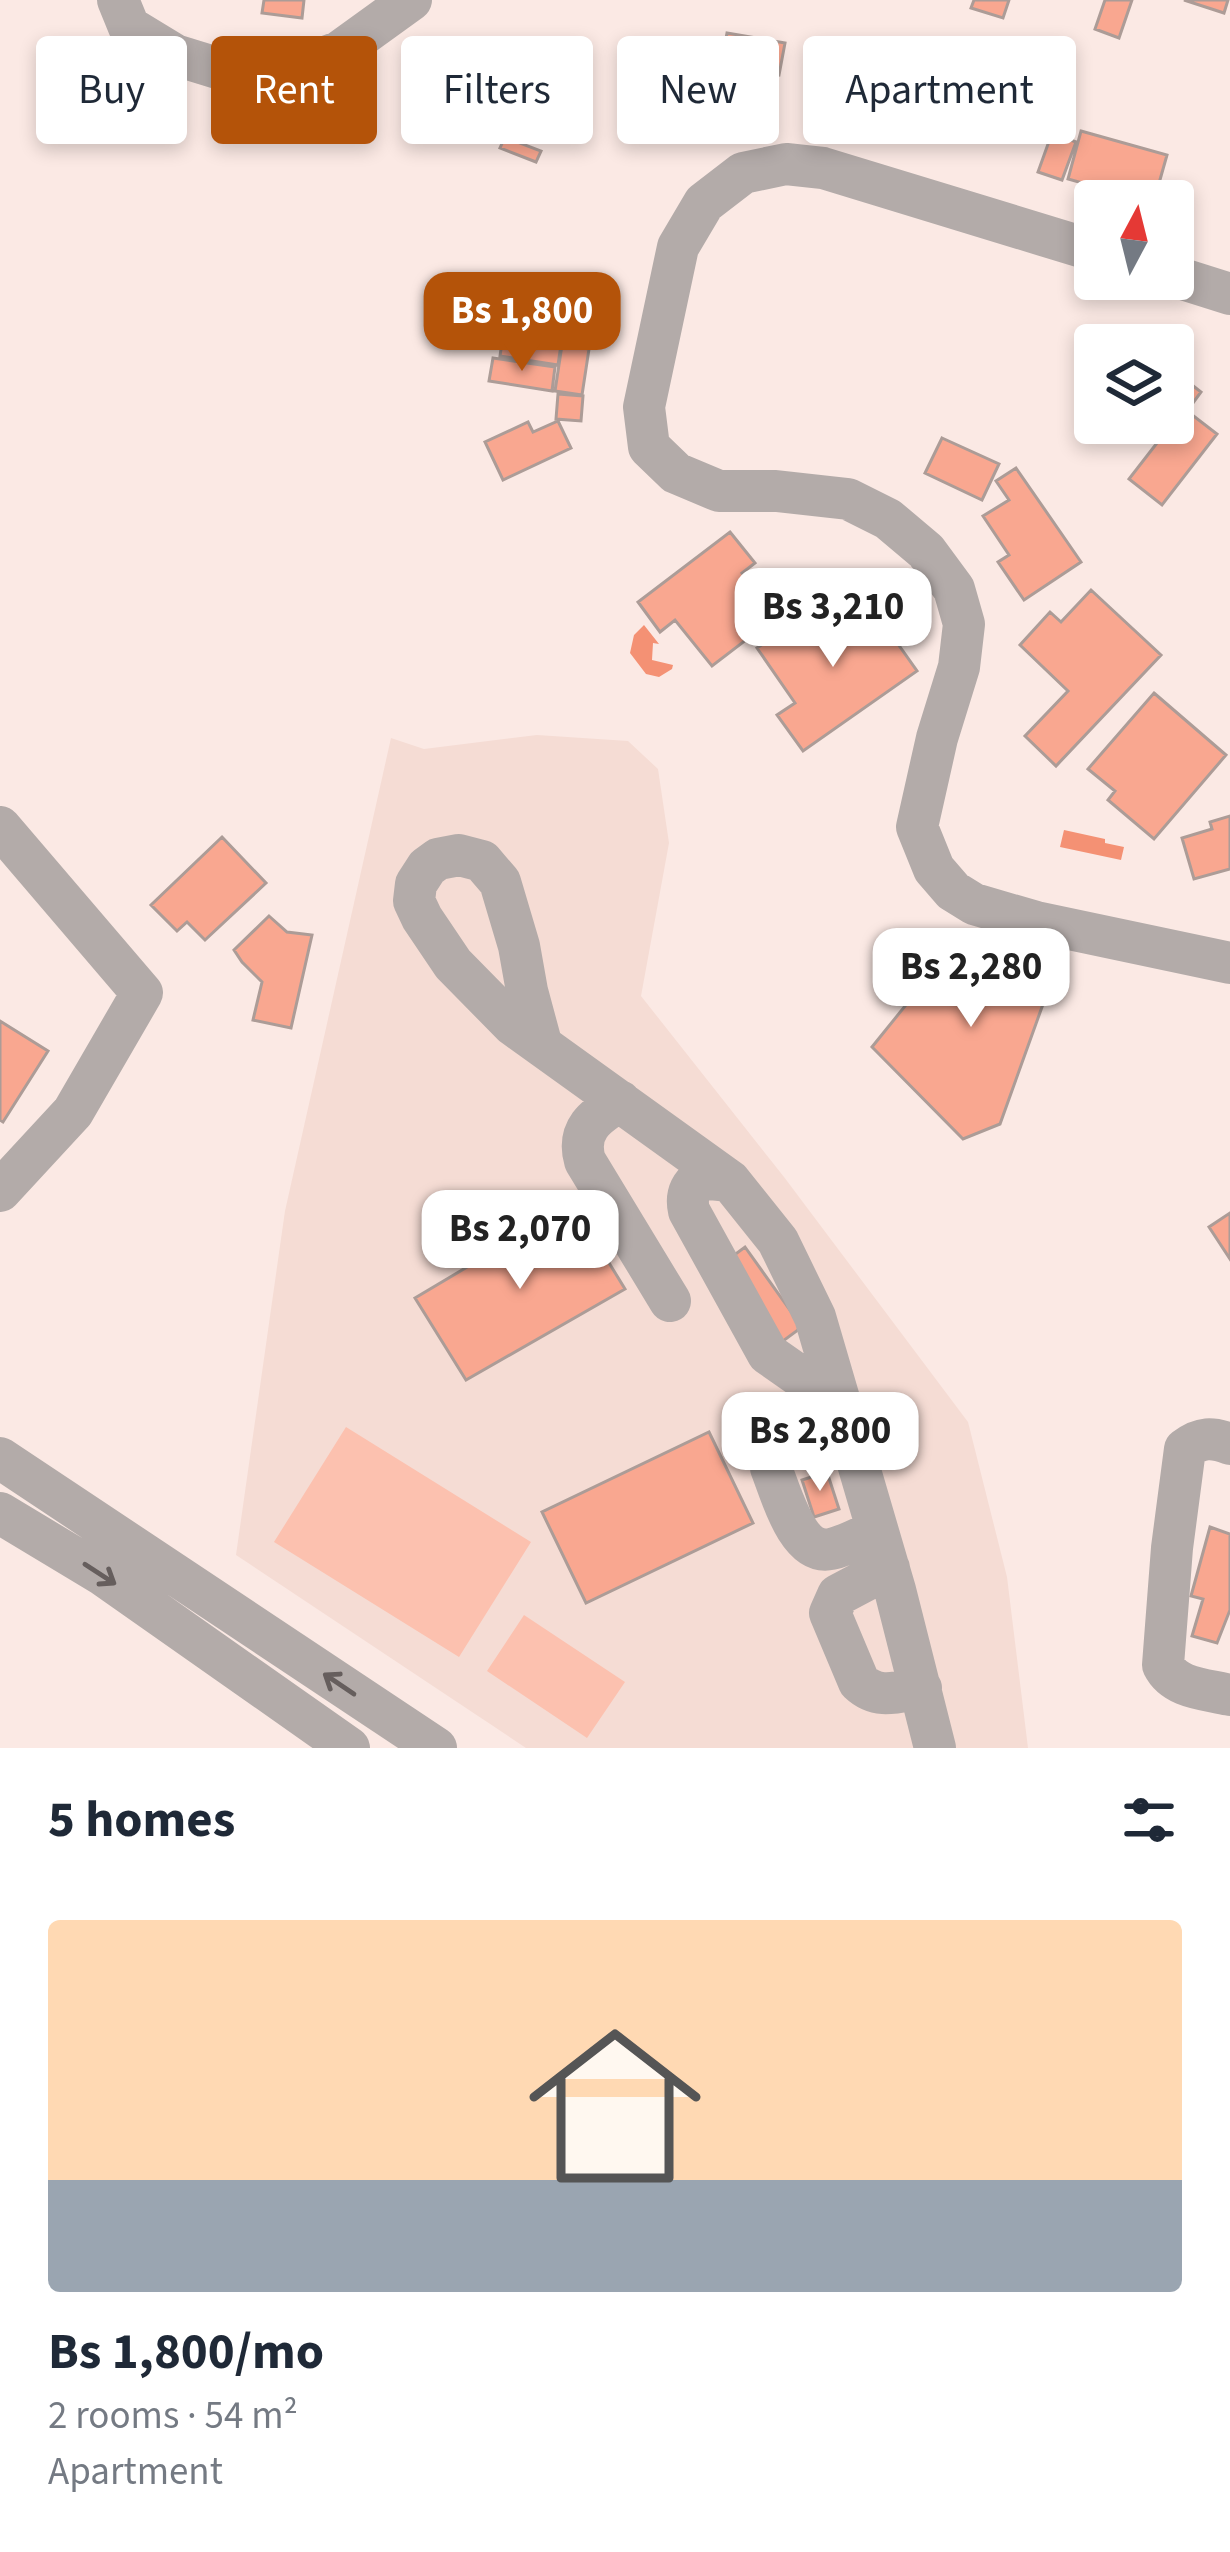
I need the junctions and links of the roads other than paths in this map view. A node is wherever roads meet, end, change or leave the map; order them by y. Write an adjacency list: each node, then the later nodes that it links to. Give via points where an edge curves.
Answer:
1 (118, 0): 2 (street, via 129,27 175,55 227,70 294,69 339,52)
2 (411, 0)
3 (1074, 245): 7 (street, via 823,168 786,164 743,173 704,203 678,247 644,407 649,447 676,473 719,491 848,500 888,519 954,589 964,624 959,667 916,827 952,891 1036,922)
4 (1194, 283): 5 (street)
5 (1230, 294)
6 (0, 827): 11 (street, via 142,992 74,1112)
7 (1230, 963)
8 (542, 1043): 9 (street)
9 (620, 1101): 10 (street); 12 (street, via 593,1118 581,1147)
10 (730, 1181): 13 (street, via 778,1241 815,1317); 13 (street, via 700,1178 689,1211 769,1354)
11 (0, 1191)
12 (670, 1300)
13 (835, 1388): 18 (street)
14 (1230, 1444): 20 (street, via 1198,1440 1185,1449 1163,1665 1181,1683)
15 (0, 1458): 22 (street, one-way to 15)
16 (771, 1468): 18 (street, via 801,1539 827,1551)
17 (0, 1513): 21 (street, one-way to 21, via 103,1575)
18 (883, 1549): 19 (street); 19 (street, via 830,1612 867,1690)
19 (921, 1688): 23 (street)
20 (1230, 1695)
21 (349, 1748)
22 (436, 1748)
23 (934, 1748)

